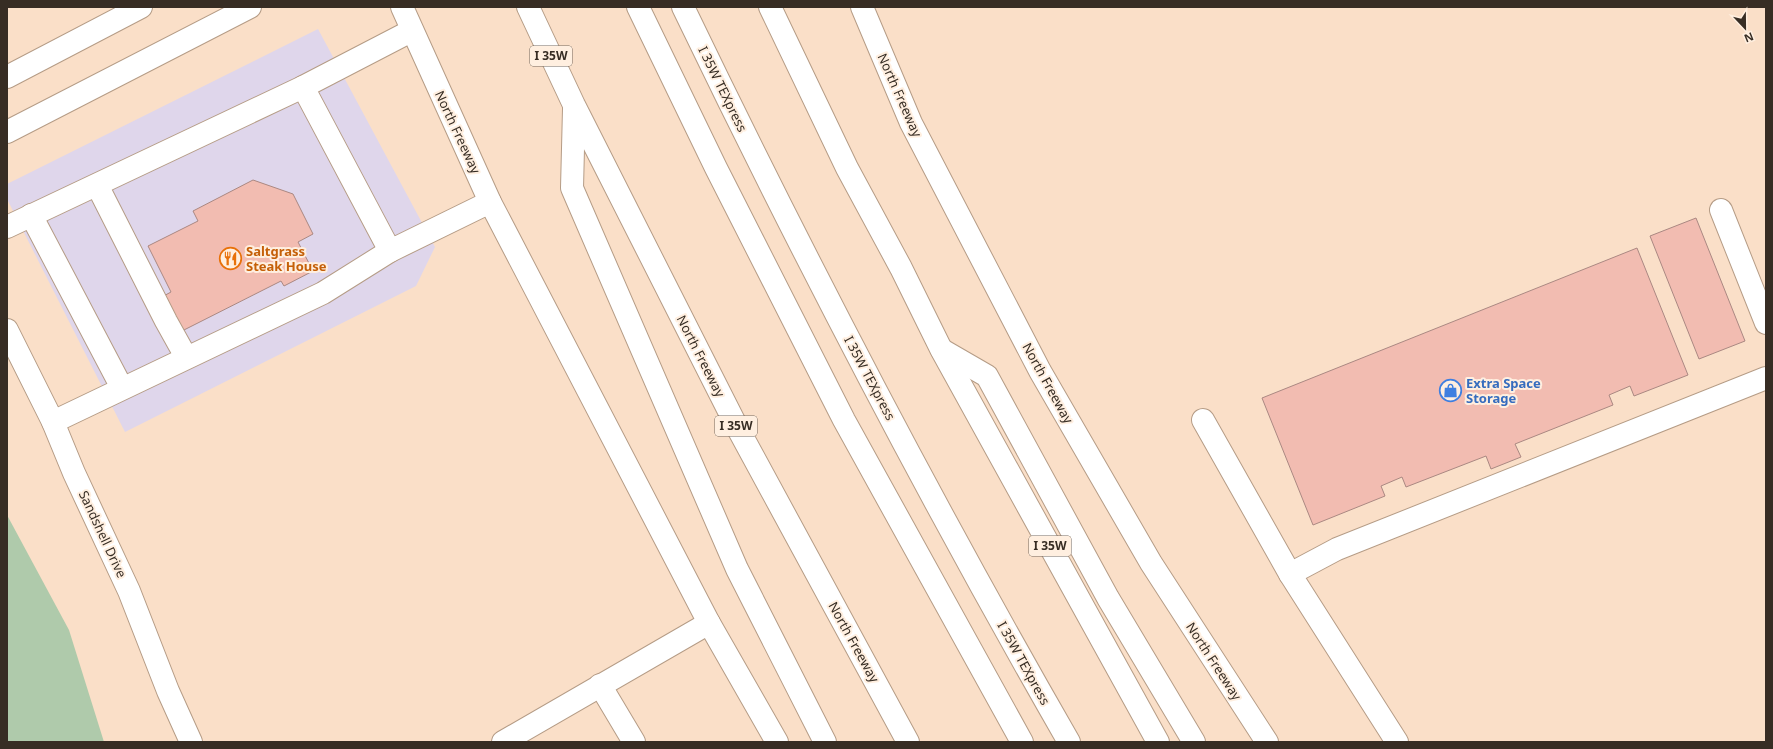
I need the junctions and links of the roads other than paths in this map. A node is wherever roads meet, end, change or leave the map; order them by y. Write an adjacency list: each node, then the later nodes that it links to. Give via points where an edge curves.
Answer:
1 (141, 7): 10 (main road)
2 (250, 7): 13 (main road)
3 (402, 7): 9 (main road, North Freeway)
4 (528, 7): 12 (main road, North Freeway / I 35W)
5 (638, 7): 37 (main road, via 716,168 844,420)
6 (683, 7): 38 (main road, I 35W TEXpress, via 752,151 876,390 1016,651)
7 (770, 7): 22 (main road, I 35W, via 847,168)
8 (862, 7): 41 (main road, North Freeway, via 911,123 1040,371 1151,564)
9 (411, 31): 11 (main road); 15 (main road, North Freeway)
10 (7, 77)
11 (303, 87): 14 (main road); 19 (main road)
12 (574, 105): 35 (main road, via 572,188 737,569); 36 (main road, North Freeway / I 35W, via 736,425)
13 (7, 132)
14 (97, 185): 17 (main road); 23 (main road)
15 (490, 202): 19 (main road); 29 (main road, North Freeway)
16 (1721, 210): 20 (main road)
17 (31, 215): 18 (main road); 25 (main road)
18 (7, 227)
19 (390, 251): 23 (main road, via 323,293)
20 (1766, 323)
21 (7, 330): 27 (main road, Sandshell Drive)
22 (941, 349): 39 (main road, I 35W); 40 (main road, via 986,376 1108,598)
23 (186, 357): 25 (main road)
24 (1766, 378): 28 (main road, via 1337,548)
25 (122, 388): 27 (main road)
26 (1203, 420): 28 (main road)
27 (53, 422): 31 (main road, Sandshell Drive, via 129,591)
28 (1290, 574): 42 (main road)
29 (709, 623): 30 (main road); 34 (main road, North Freeway)
30 (600, 686): 32 (main road); 33 (main road)
31 (191, 742)
32 (503, 742)
33 (634, 742)
34 (777, 742)
35 (825, 742)
36 (908, 742)
37 (1022, 742)
38 (1068, 742)
39 (1158, 742)
40 (1194, 742)
41 (1267, 742)
42 (1397, 742)

